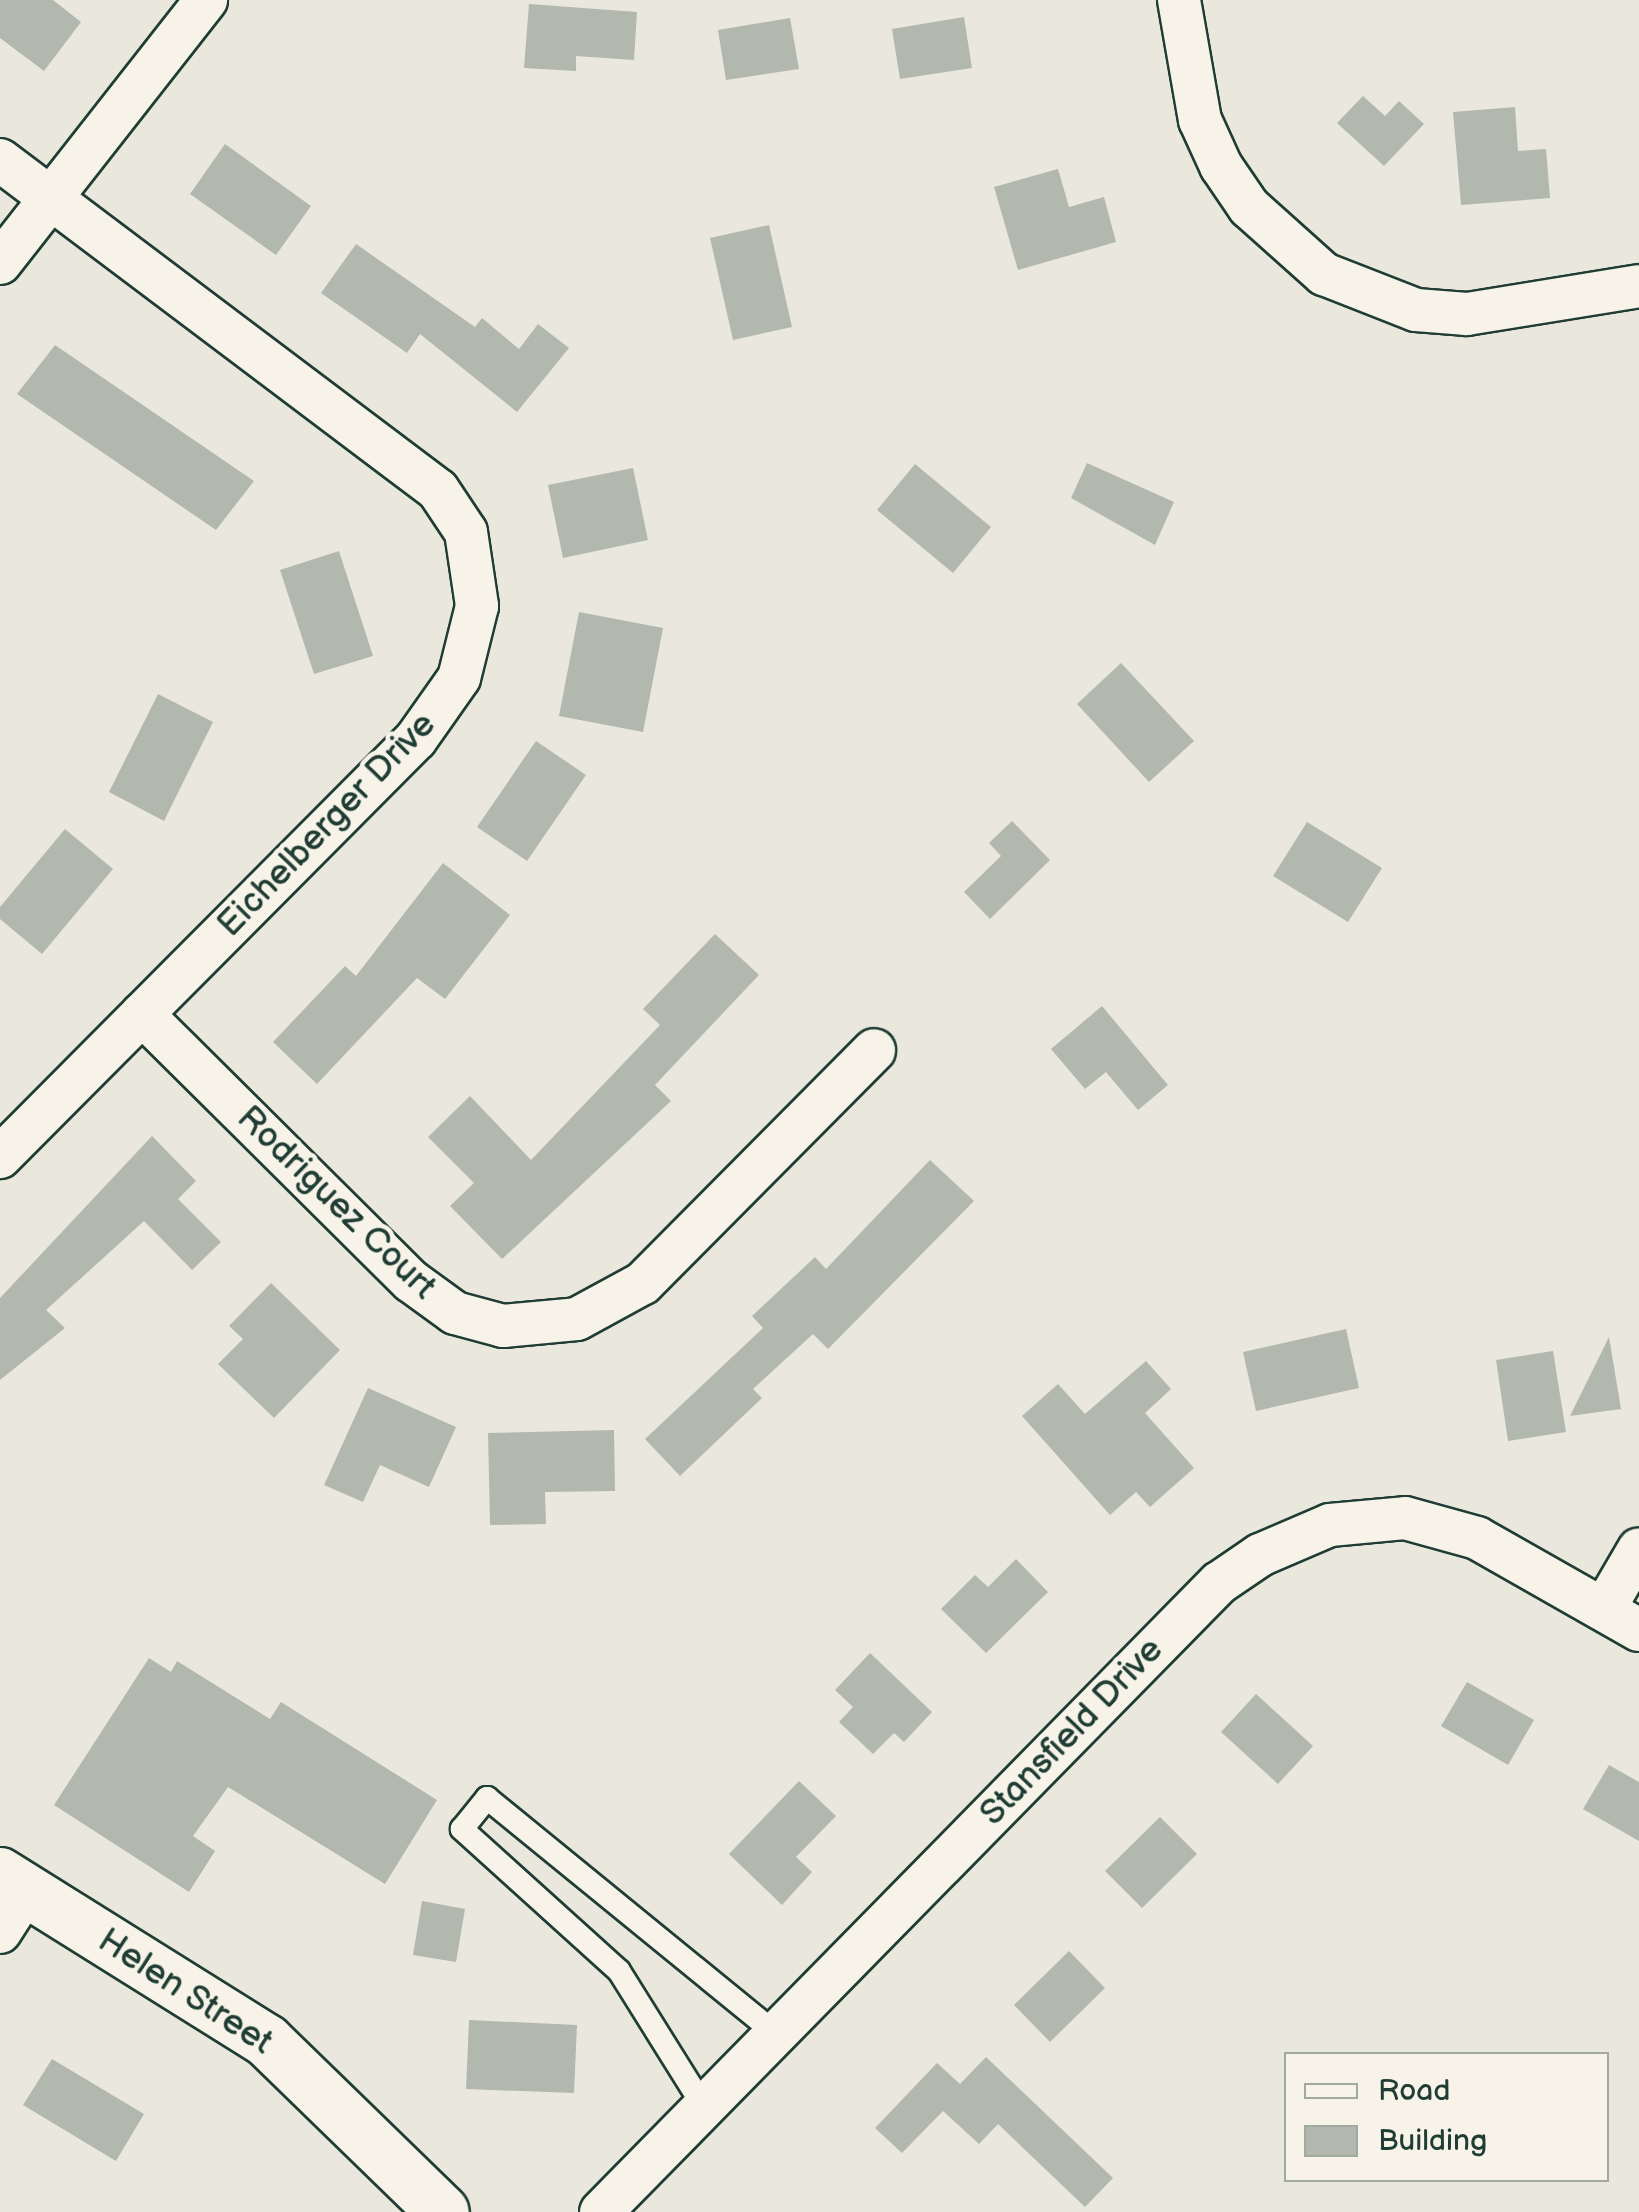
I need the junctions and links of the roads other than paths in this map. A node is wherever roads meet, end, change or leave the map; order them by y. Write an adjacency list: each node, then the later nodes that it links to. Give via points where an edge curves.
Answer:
1 (206, 0): 4 (street)
2 (1179, 0): 6 (street, via 1200,120 1220,166 1261,219 1324,274 1416,310 1467,314)
3 (0, 160): 4 (street, Eichelberger Drive)
4 (50, 198): 5 (street); 7 (street, Eichelberger Drive, via 438,490 466,532 476,580 468,655 447,700)
5 (0, 263)
6 (1639, 286)
7 (142, 1014): 8 (street, Rodriguez Court, via 411,1282 455,1313 503,1326 577,1319 643,1283); 9 (street, Eichelberger Drive)
8 (874, 1050)
9 (0, 1157)
10 (1639, 1550): 11 (street)
11 (1621, 1619): 13 (street, Stansfield Drive, via 1477,1538 1405,1518 1330,1525 1260,1554 1219,1583)
12 (9, 1899): 15 (street, Helen Street, via 267,2041)
13 (776, 2034): 14 (street, Stansfield Drive); 14 (lane, via 487,1798 462,1829 619,1971)
14 (704, 2107): 16 (street, Stansfield Drive)
15 (443, 2212)
16 (601, 2212)

